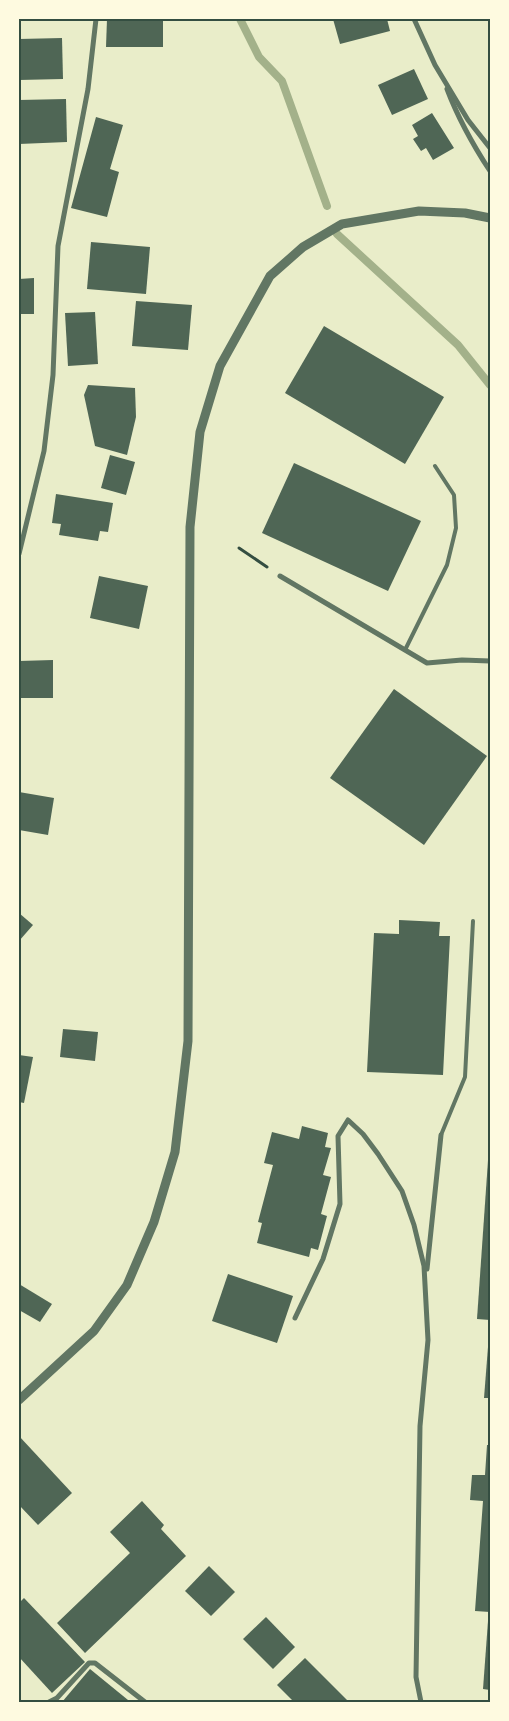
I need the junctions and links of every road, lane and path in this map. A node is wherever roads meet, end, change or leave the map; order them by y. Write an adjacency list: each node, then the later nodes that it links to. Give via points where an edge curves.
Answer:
1 (96, 19): 9 (street, via 88,89 58,246 53,375 44,451)
2 (414, 19): 3 (street)
3 (442, 77): 4 (street, via 468,120); 5 (street, via 455,111)
4 (490, 148)
5 (490, 171)
6 (490, 218): 17 (street, via 465,213 419,211 342,224 303,247 270,276 220,366 200,432 190,527 188,1041 175,1152 154,1222 127,1285 94,1331)
7 (435, 466): 11 (lane, via 454,495 456,528 447,564)
8 (239, 548): 10 (path)
9 (19, 554)
10 (280, 576): 11 (street)
11 (405, 650): 12 (street, via 427,663)
12 (490, 661)
13 (473, 921): 14 (lane, via 465,1077)
14 (441, 1136): 15 (street)
15 (425, 1287): 16 (street, via 424,1266 402,1191 363,1134 348,1120 338,1136 340,1204 323,1259); 20 (street, via 428,1340 420,1426 416,1677)
16 (295, 1318)
17 (19, 1400)
18 (49, 1702): 19 (street, via 57,1698 89,1663 95,1663)
19 (145, 1702)
20 (421, 1702)

